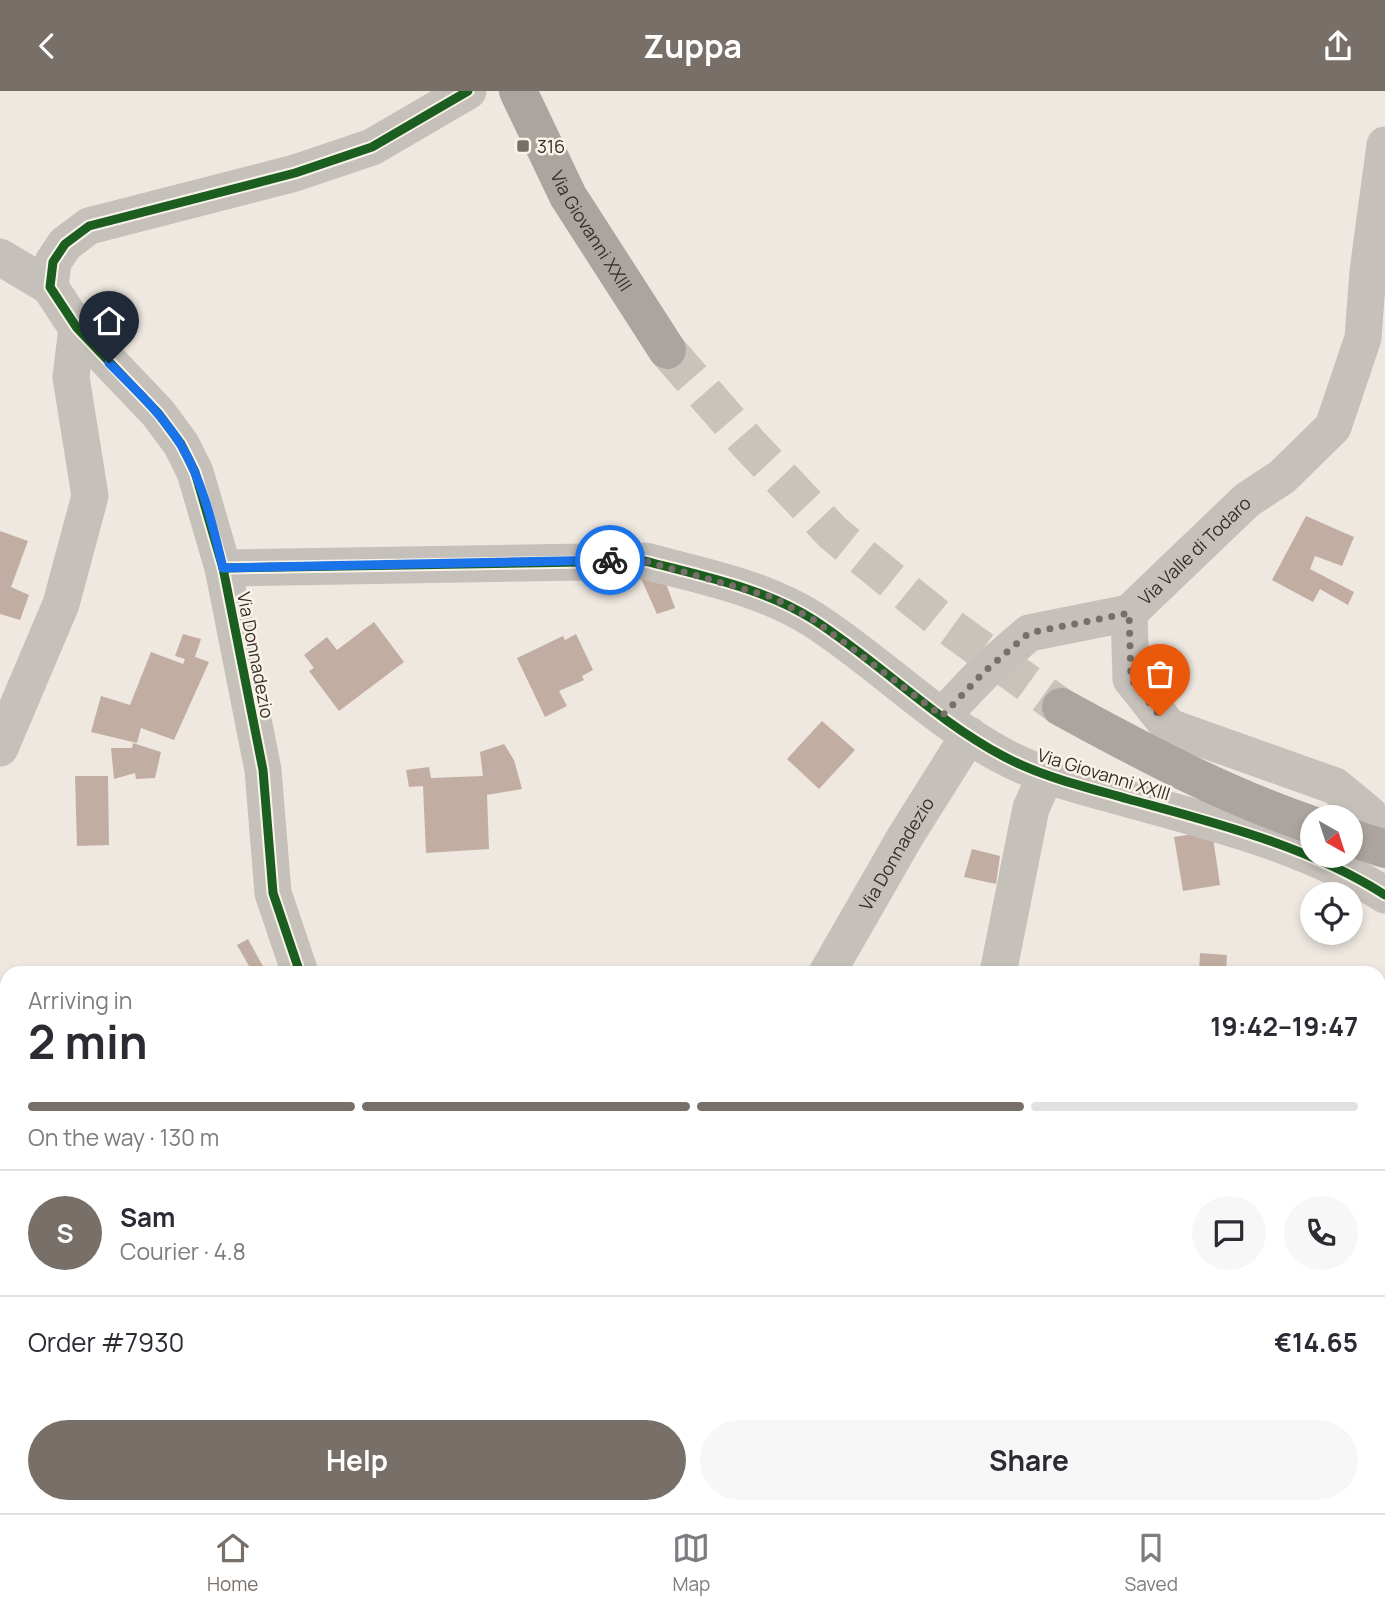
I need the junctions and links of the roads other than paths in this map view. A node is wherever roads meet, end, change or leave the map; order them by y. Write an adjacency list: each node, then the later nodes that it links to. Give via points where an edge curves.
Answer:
1 (468, 91): 5 (street, via 372,147 295,173 89,226 65,244 53,261)
2 (522, 95): 7 (main road, Via Giovanni XXIII, via 568,196)
3 (1385, 145): 9 (street, Via Valle di Todaro, via 1367,271 1363,338 1334,427 1282,477 1228,516)
4 (0, 257): 5 (street, Via Donnadezio)
5 (50, 287): 6 (street, Via Donnadezio)
6 (77, 328): 8 (street, Via Donnadezio, via 158,413 181,444 195,472); 12 (street, via 71,377 90,496 61,604)
7 (667, 351)
8 (223, 568): 11 (street, Via Giovanni XXIII, via 645,561 772,597 814,620); 17 (street, Via Donnadezio, via 263,770 273,893)
9 (1129, 613): 11 (street, Via Donnadezio, via 1029,633 984,672); 15 (street, Via Valle di Todaro, via 1131,679 1169,727 1335,786 1369,814)
10 (1061, 707): 14 (main road, Via Giovanni XXIII, via 1163,763)
11 (956, 725): 13 (street, Via Giovanni XXIII, via 1003,756); 18 (street, Via Donnadezio, via 905,837)
12 (0, 748)
13 (1046, 775): 16 (street, Via Giovanni XXIII, via 1283,846 1354,875); 19 (street, via 1031,808)
14 (1300, 821)
15 (1372, 845)
16 (1385, 895)
17 (298, 966)
18 (831, 966)
19 (999, 966)

